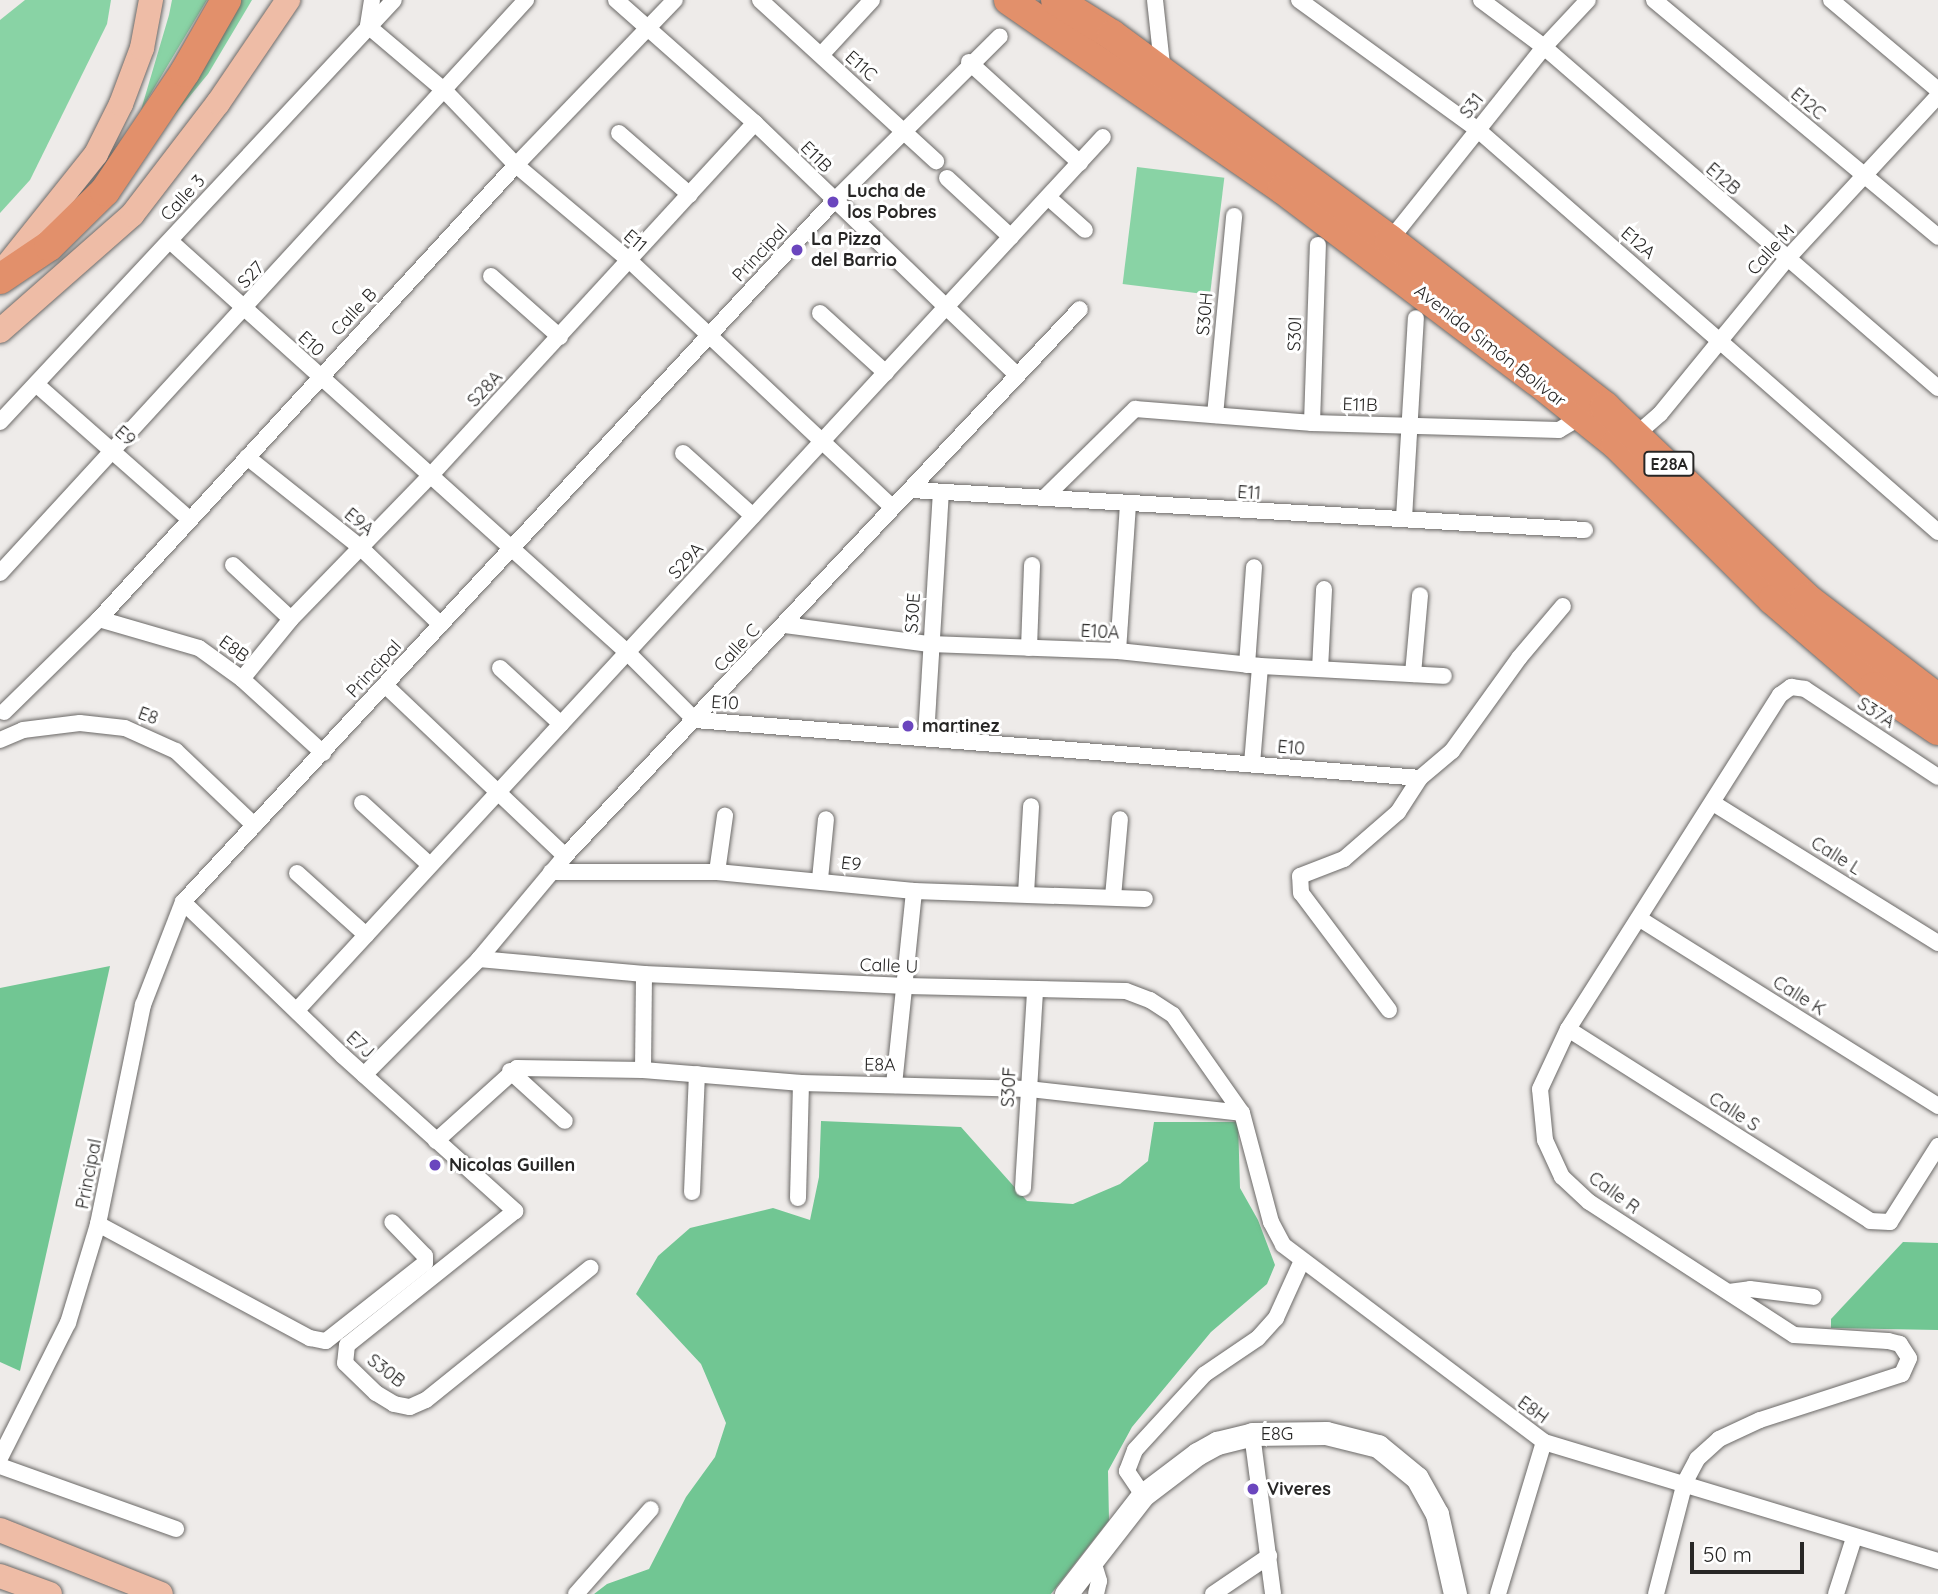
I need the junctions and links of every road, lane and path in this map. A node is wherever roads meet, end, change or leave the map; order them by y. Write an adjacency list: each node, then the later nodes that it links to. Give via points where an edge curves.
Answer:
1 (151, 0): 52 (main road, via 142,48 96,154)
2 (226, 0): 52 (highway, via 185,72 105,191 49,246)
3 (288, 0): 58 (main road, via 218,103 132,215)
4 (372, 0): 19 (street)
5 (394, 0): 19 (street, Calle 3)
6 (526, 0): 27 (street, S27)
7 (616, 0): 20 (street, E11B)
8 (675, 0): 20 (street, Calle B)
9 (760, 0): 23 (street, E11C)
10 (872, 0): 23 (street)
11 (1009, 0): 68 (highway, Avenida Simón Bolívar, via 1283,189)
12 (1056, 0): 25 (highway, Avenida Simón Bolívar)
13 (1155, 0): 25 (street)
14 (1298, 0): 31 (street, E12A)
15 (1482, 0): 22 (street, E12B)
16 (1588, 0): 22 (street, S31)
17 (1654, 0): 37 (street, E12C)
18 (1831, 0): 26 (street)
19 (368, 26): 27 (street, E11); 46 (street, Calle 3)
20 (650, 29): 29 (street, E11B); 36 (street, Calle B)
21 (1000, 36): 24 (street, Principal)
22 (1544, 47): 31 (street, S31); 49 (street, E12B)
23 (821, 55): 30 (street, E11C)
24 (969, 62): 30 (street, Principal); 35 (street)
25 (1163, 74): 47 (highway, Avenida Simón Bolívar)
26 (1938, 90)
27 (446, 92): 36 (street, E11); 55 (street, S27)
28 (1938, 96): 37 (street, Calle M)
29 (755, 123): 39 (street, S28A); 41 (street, E11B)
30 (902, 130): 34 (street, E11C); 41 (street, Principal)
31 (1478, 130): 47 (street, S31); 61 (street, E12A)
32 (619, 133): 39 (street)
33 (1103, 138): 35 (street, S29A)
34 (936, 161)
35 (1080, 163): 40 (street, S29A)
36 (516, 165): 50 (street, E11); 64 (street, Calle B)
37 (1867, 177): 45 (street, E12C); 49 (street, Calle M)
38 (947, 178): 44 (street)
39 (690, 195): 50 (street, S28A)
40 (1049, 198): 43 (street); 44 (street, S29A)
41 (833, 202): 53 (street, E11B); 60 (street, Principal)
42 (1234, 216): 67 (street, S30H)
43 (1085, 230)
44 (1011, 237): 53 (street, S29A)
45 (1938, 237)
46 (170, 240): 55 (street, E10); 65 (street, Calle 3)
47 (1390, 240): 72 (highway, Avenida Simón Bolívar / E28A)
48 (1318, 245): 70 (street, S30I)
49 (1786, 260): 61 (street, Calle M); 66 (street, E12B)
50 (631, 261): 59 (street, S28A); 60 (street, E11)
51 (491, 276): 59 (street)
52 (0, 277)
53 (947, 307): 62 (street, S29A); 63 (street, E11B)
54 (1080, 309): 63 (street, Calle C)
55 (245, 310): 64 (street, E10); 74 (street, S27)
56 (820, 313): 62 (street)
57 (1416, 318): 71 (street)
58 (0, 331)
59 (560, 337): 77 (street, S28A)
60 (709, 337): 73 (street, E11); 89 (street, Principal)
61 (1720, 339): 72 (street, Calle M, via 1660,414); 87 (street, E12A)
62 (886, 373): 73 (street, S29A)
63 (1015, 373): 78 (street, Calle C)
64 (320, 378): 76 (street, Calle B); 77 (street, E10)
65 (36, 384): 69 (street, Calle 3); 74 (street, E9)
66 (1938, 387)
67 (1215, 415): 70 (street, E11B); 80 (street, E11B, via 1135,409)
68 (1581, 416): 71 (street, E11B, via 1559,430); 118 (highway, Avenida Simón Bolívar, via 1874,687)
69 (0, 422)
70 (1312, 423): 71 (street, E11B)
71 (1412, 426): 85 (street)
72 (1637, 434): 113 (highway, Avenida Simón Bolívar / E28A, via 1806,598)
73 (820, 443): 82 (street, E11); 83 (street, S29A)
74 (115, 453): 84 (street, E9); 93 (street, S27)
75 (683, 453): 83 (street)
76 (247, 457): 84 (street, Calle B); 88 (street, E9A)
77 (432, 474): 88 (street, S28A); 89 (street, E10)
78 (912, 490): 79 (street, E11); 82 (street, Calle C)
79 (941, 493): 80 (street, E11); 101 (street, S30E)
80 (1045, 497): 81 (street, E11)
81 (1128, 503): 85 (street, E11); 103 (street)
82 (892, 507): 100 (street, Calle C)
83 (753, 516): 104 (street, S29A)
84 (188, 518): 97 (street, Calle B)
85 (1404, 518): 86 (street, E11)
86 (1585, 530)
87 (1938, 532)
88 (360, 547): 98 (street, S28A); 99 (street, E9A)
89 (512, 549): 99 (street, Principal); 104 (street, E10)
90 (233, 565): 98 (street)
91 (1032, 565): 102 (street)
92 (1254, 567): 105 (street)
93 (0, 573)
94 (1324, 589): 107 (street)
95 (1420, 596): 108 (street)
96 (1563, 606): 124 (street, via 1518,658 1452,751)
97 (99, 619): 110 (street, E8B, via 187,642); 114 (street, Calle B)
98 (292, 619): 110 (street, S28A)
99 (441, 625): 111 (street, Principal)
100 (785, 625): 101 (street, E10A); 115 (street, Calle C)
101 (930, 643): 102 (street, E10A); 119 (street, S30E)
102 (1030, 648): 103 (street, E10A)
103 (1118, 651): 105 (street, E10A)
104 (628, 653): 115 (street, E10); 116 (street, S29A)
105 (1254, 665): 107 (street, E10A); 122 (street)
106 (500, 668): 116 (street)
107 (1320, 669): 108 (street, E10A)
108 (1413, 674): 109 (street, E10A)
109 (1444, 677)
110 (242, 679): 121 (street, E8B)
111 (386, 686): 121 (street, Principal); 125 (street)
112 (1791, 687): 123 (street, S37A, via 1805,689); 127 (street, Calle R, via 1780,695)
113 (1938, 699)
114 (2, 710): 117 (street)
115 (695, 720): 119 (street, E10); 133 (street, Calle C)
116 (562, 724): 125 (street, S29A)
117 (23, 730): 120 (street, E8); 132 (street, E8, via 80,723 125,728 163,742)
118 (1938, 730)
119 (926, 736): 122 (street, E10)
120 (0, 740)
121 (323, 752): 132 (street, Principal)
122 (1252, 764): 124 (street, E10)
123 (1938, 777)
124 (1420, 778): 152 (street, via 1398,812 1344,859 1300,876 1297,884)
125 (500, 794): 133 (street); 134 (street, S29A)
126 (362, 803): 134 (street)
127 (1713, 803): 144 (street, Calle R); 146 (street, Calle L)
128 (1031, 806): 140 (street)
129 (725, 816): 136 (street)
130 (826, 819): 138 (street)
131 (1120, 819): 141 (street)
132 (254, 825): 143 (street, Principal)
133 (565, 856): 135 (street, Calle C)
134 (430, 865): 145 (street, S29A)
135 (551, 872): 136 (street, E9); 147 (street, Calle C)
136 (717, 872): 138 (street, E9)
137 (296, 873): 145 (street)
138 (820, 879): 139 (street, E9)
139 (914, 891): 140 (street, E9); 149 (street)
140 (1026, 894): 141 (street, E9)
141 (1113, 897): 142 (street, E9)
142 (1144, 899)
143 (183, 902): 151 (street, E7J); 171 (street, Principal, via 143,1005)
144 (1640, 919): 153 (street, Calle R); 161 (street, Calle K)
145 (366, 935): 151 (street, S29A)
146 (1938, 943)
147 (479, 958): 148 (street, Calle U); 157 (street, Calle C)
148 (644, 974): 149 (street, Calle U); 155 (street)
149 (906, 986): 150 (street, Calle U); 159 (street)
150 (1035, 989): 160 (street, S30F); 162 (street, Calle U, via 1126,991 1150,1000 1173,1015)
151 (297, 1010): 157 (street, E7J)
152 (1389, 1010)
153 (1568, 1028): 165 (street, Calle S, via 1881,1225 1890,1222); 174 (street, Calle R, via 1540,1089 1545,1140 1562,1177 1589,1202)
154 (513, 1069): 155 (street, E8A); 163 (street); 164 (street)
155 (643, 1070): 156 (street, E8A)
156 (697, 1074): 158 (street, E8A); 167 (street)
157 (364, 1075): 164 (street, E7J)
158 (801, 1083): 159 (street, E8A); 168 (street)
159 (894, 1084): 160 (street, E8A)
160 (1029, 1089): 162 (street, E8A); 166 (street, S30F)
161 (1938, 1106)
162 (1242, 1113): 172 (street, E8H, via 1271,1222 1283,1245)
163 (565, 1121)
164 (436, 1141): 169 (street, E7J)
165 (1938, 1146)
166 (1023, 1188)
167 (692, 1192)
168 (798, 1198)
169 (515, 1211): 173 (street, S30B, via 347,1345 345,1363 376,1393 410,1407 426,1400)
170 (392, 1222): 171 (street, via 425,1256 425,1263 326,1341 310,1338)
171 (98, 1224): 178 (street, Principal, via 68,1324)
172 (1301, 1263): 177 (street, E8H); 181 (street, via 1276,1318 1258,1338 1205,1374 1136,1450 1127,1471)
173 (590, 1268)
174 (1729, 1292): 175 (street, via 1750,1289); 180 (street, Calle R, via 1794,1335 1900,1344 1909,1357 1907,1368 1902,1374 1799,1405 1719,1439 1697,1459)
175 (1814, 1297)
176 (1252, 1434): 181 (street, E8G, via 1217,1443); 186 (street); 197 (street, E8G, via 1352,1438 1378,1446 1400,1460 1437,1514)
177 (1544, 1442): 180 (street, E8H); 198 (street)
178 (0, 1458)
179 (0, 1466): 183 (street)
180 (1685, 1482): 185 (street, E8H); 199 (street)
181 (1143, 1495): 187 (street, E8G)
182 (651, 1509): 192 (street)
183 (176, 1529)
184 (0, 1530): 191 (main road)
185 (1854, 1538): 188 (street, E8H); 200 (street)
186 (1269, 1556): 195 (street); 196 (street)
187 (1093, 1561): 193 (street, E8G); 194 (street, via 1099,1581)
188 (1938, 1561)
189 (0, 1576): 190 (main road)
190 (50, 1594)
191 (160, 1594)
192 (576, 1594)
193 (1066, 1594)
194 (1097, 1594)
195 (1213, 1594)
196 (1273, 1594)
197 (1455, 1594)
198 (1497, 1594)
199 (1656, 1594)
200 (1836, 1594)

